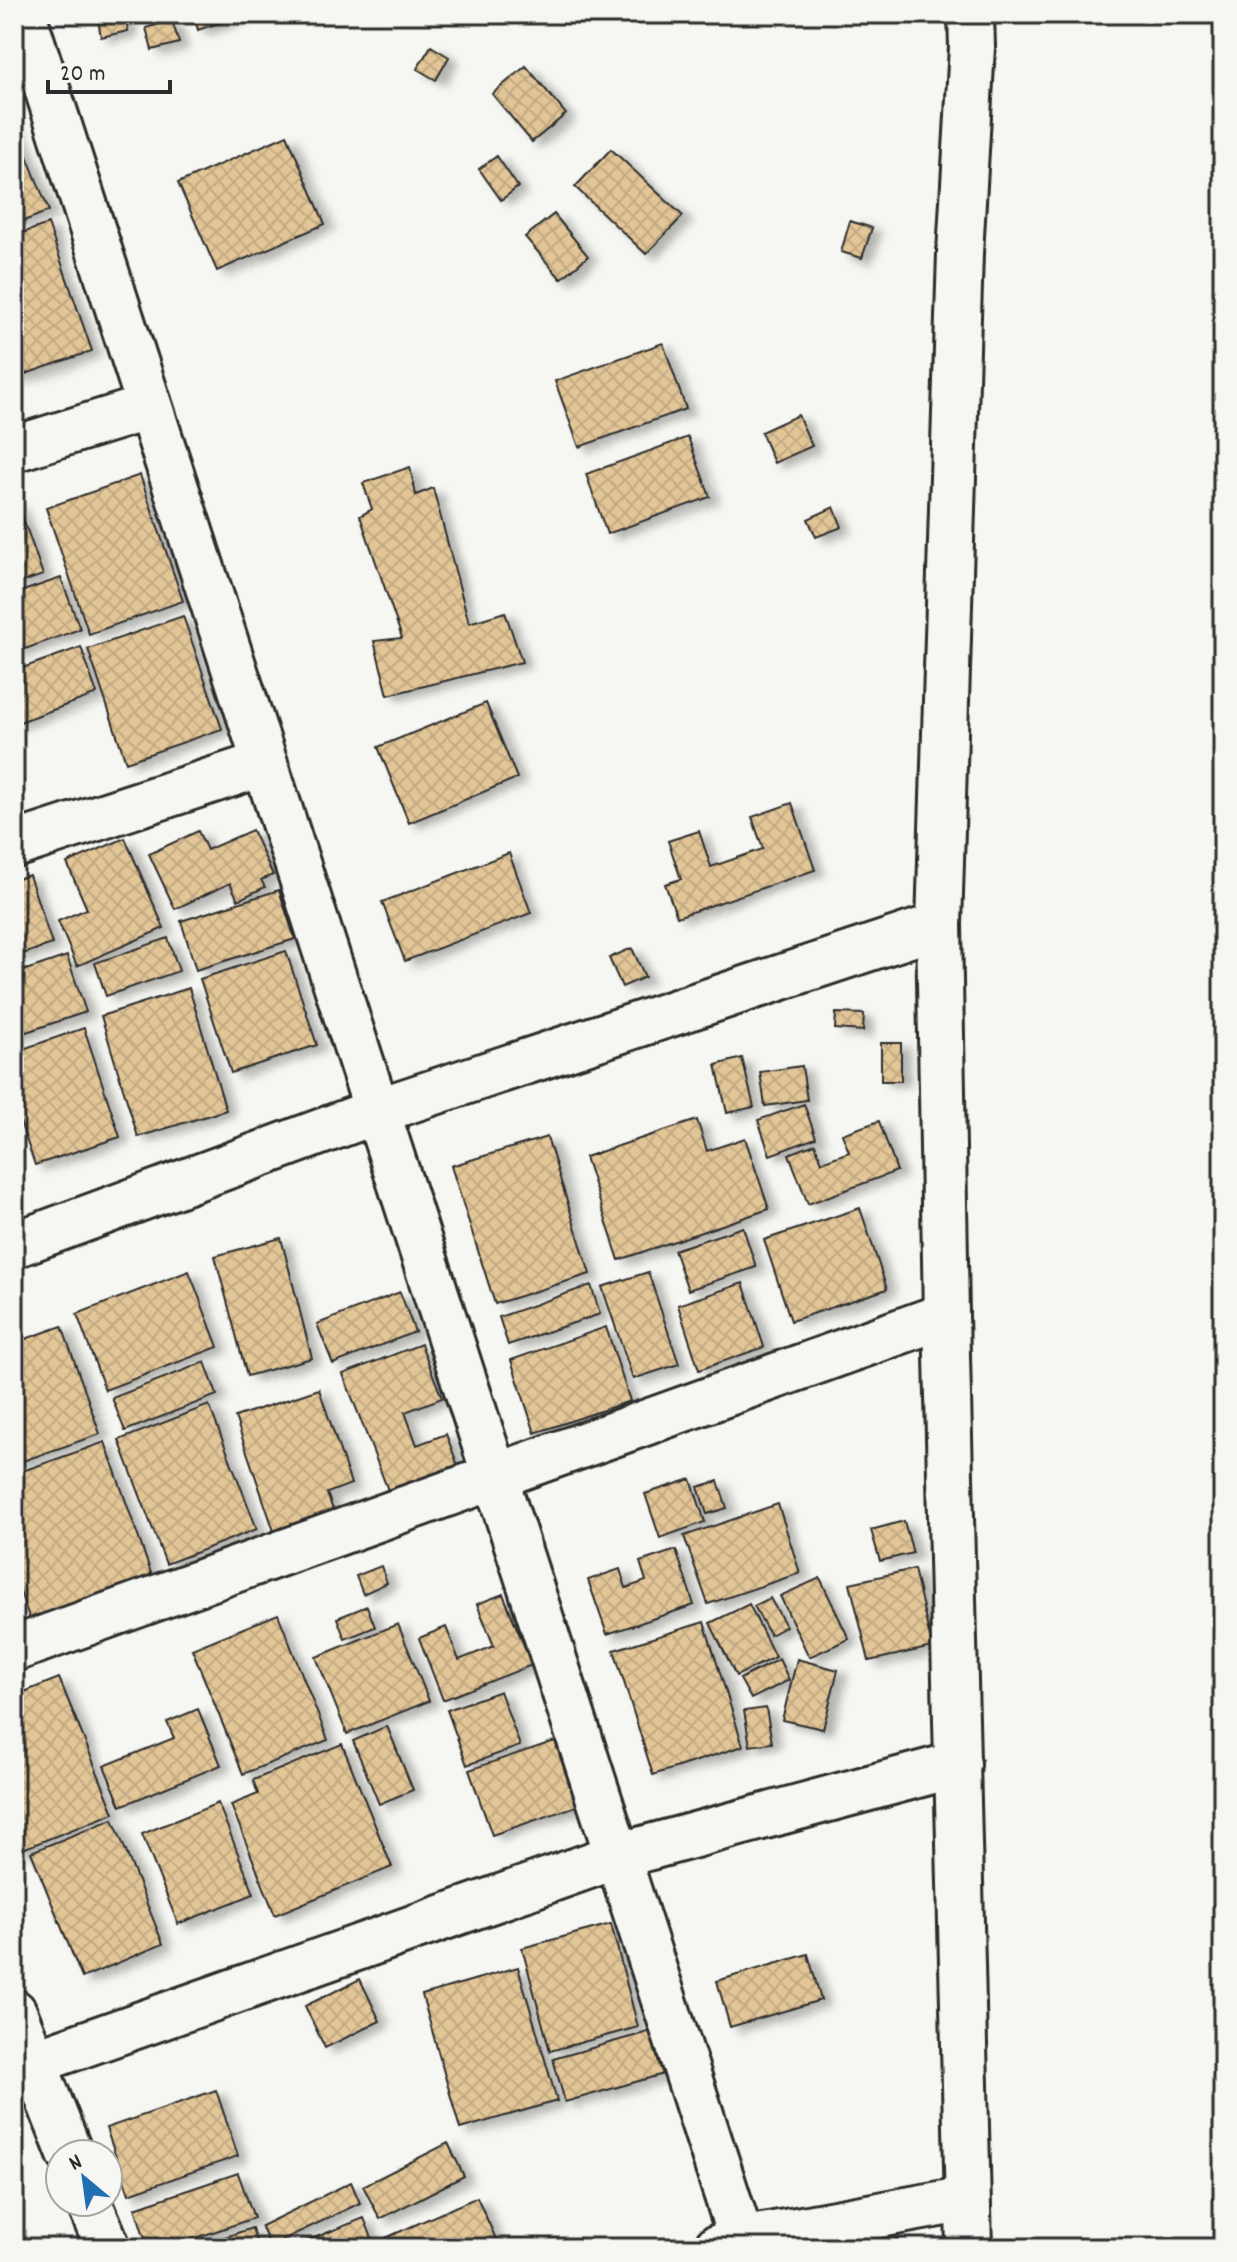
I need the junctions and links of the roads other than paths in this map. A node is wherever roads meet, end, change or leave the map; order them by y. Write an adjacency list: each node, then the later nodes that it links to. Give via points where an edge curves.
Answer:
1 (20, 18): 3 (street)
2 (971, 31): 7 (street)
3 (149, 407): 4 (street); 5 (street)
4 (14, 449)
5 (265, 763): 6 (street); 8 (street)
6 (14, 845)
7 (939, 925): 8 (street); 10 (street)
8 (377, 1111): 9 (street); 11 (street)
9 (14, 1245)
10 (946, 1315): 11 (street); 13 (street)
11 (495, 1477): 12 (street); 14 (street)
12 (14, 1649)
13 (958, 1764): 14 (street); 18 (street)
14 (617, 1856): 16 (street); 20 (street)
15 (14, 2012): 16 (street)
16 (23, 2065): 17 (street)
17 (62, 2138)
18 (967, 2199): 20 (street); 22 (street)
19 (96, 2218): 21 (street)
20 (734, 2245)
21 (108, 2248)
22 (969, 2248)

